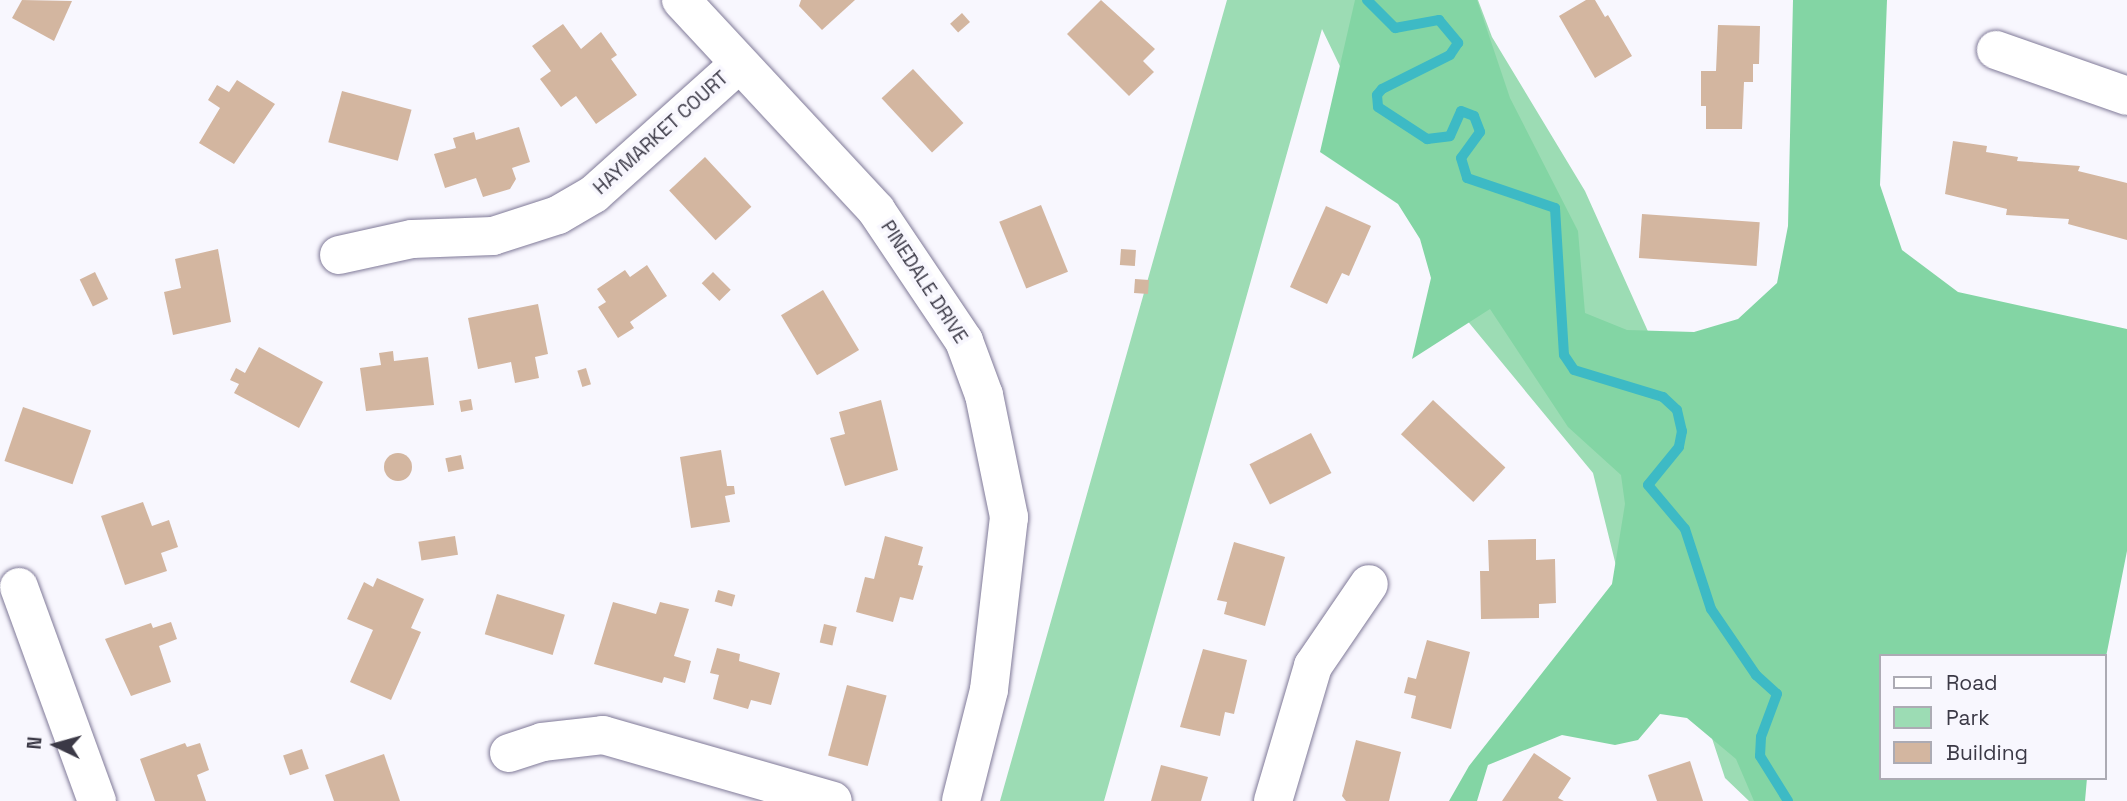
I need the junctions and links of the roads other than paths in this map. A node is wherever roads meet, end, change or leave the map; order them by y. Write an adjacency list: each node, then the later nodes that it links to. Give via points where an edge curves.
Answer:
1 (681, 0): 3 (street, PINEDALE DRIVE)
2 (1996, 50): 4 (street)
3 (739, 64): 5 (street, HAYMARKET COURT, via 594,194 558,215 494,236 412,239); 11 (street, PINEDALE DRIVE, via 904,246 964,341 984,395 1009,517 989,690)
4 (2127, 96)
5 (339, 255)
6 (1369, 584): 12 (street, via 1313,666)
7 (19, 587): 9 (street)
8 (509, 753): 10 (street, via 542,742 603,735)
9 (97, 801)
10 (833, 801)
11 (961, 801)
12 (1273, 801)

